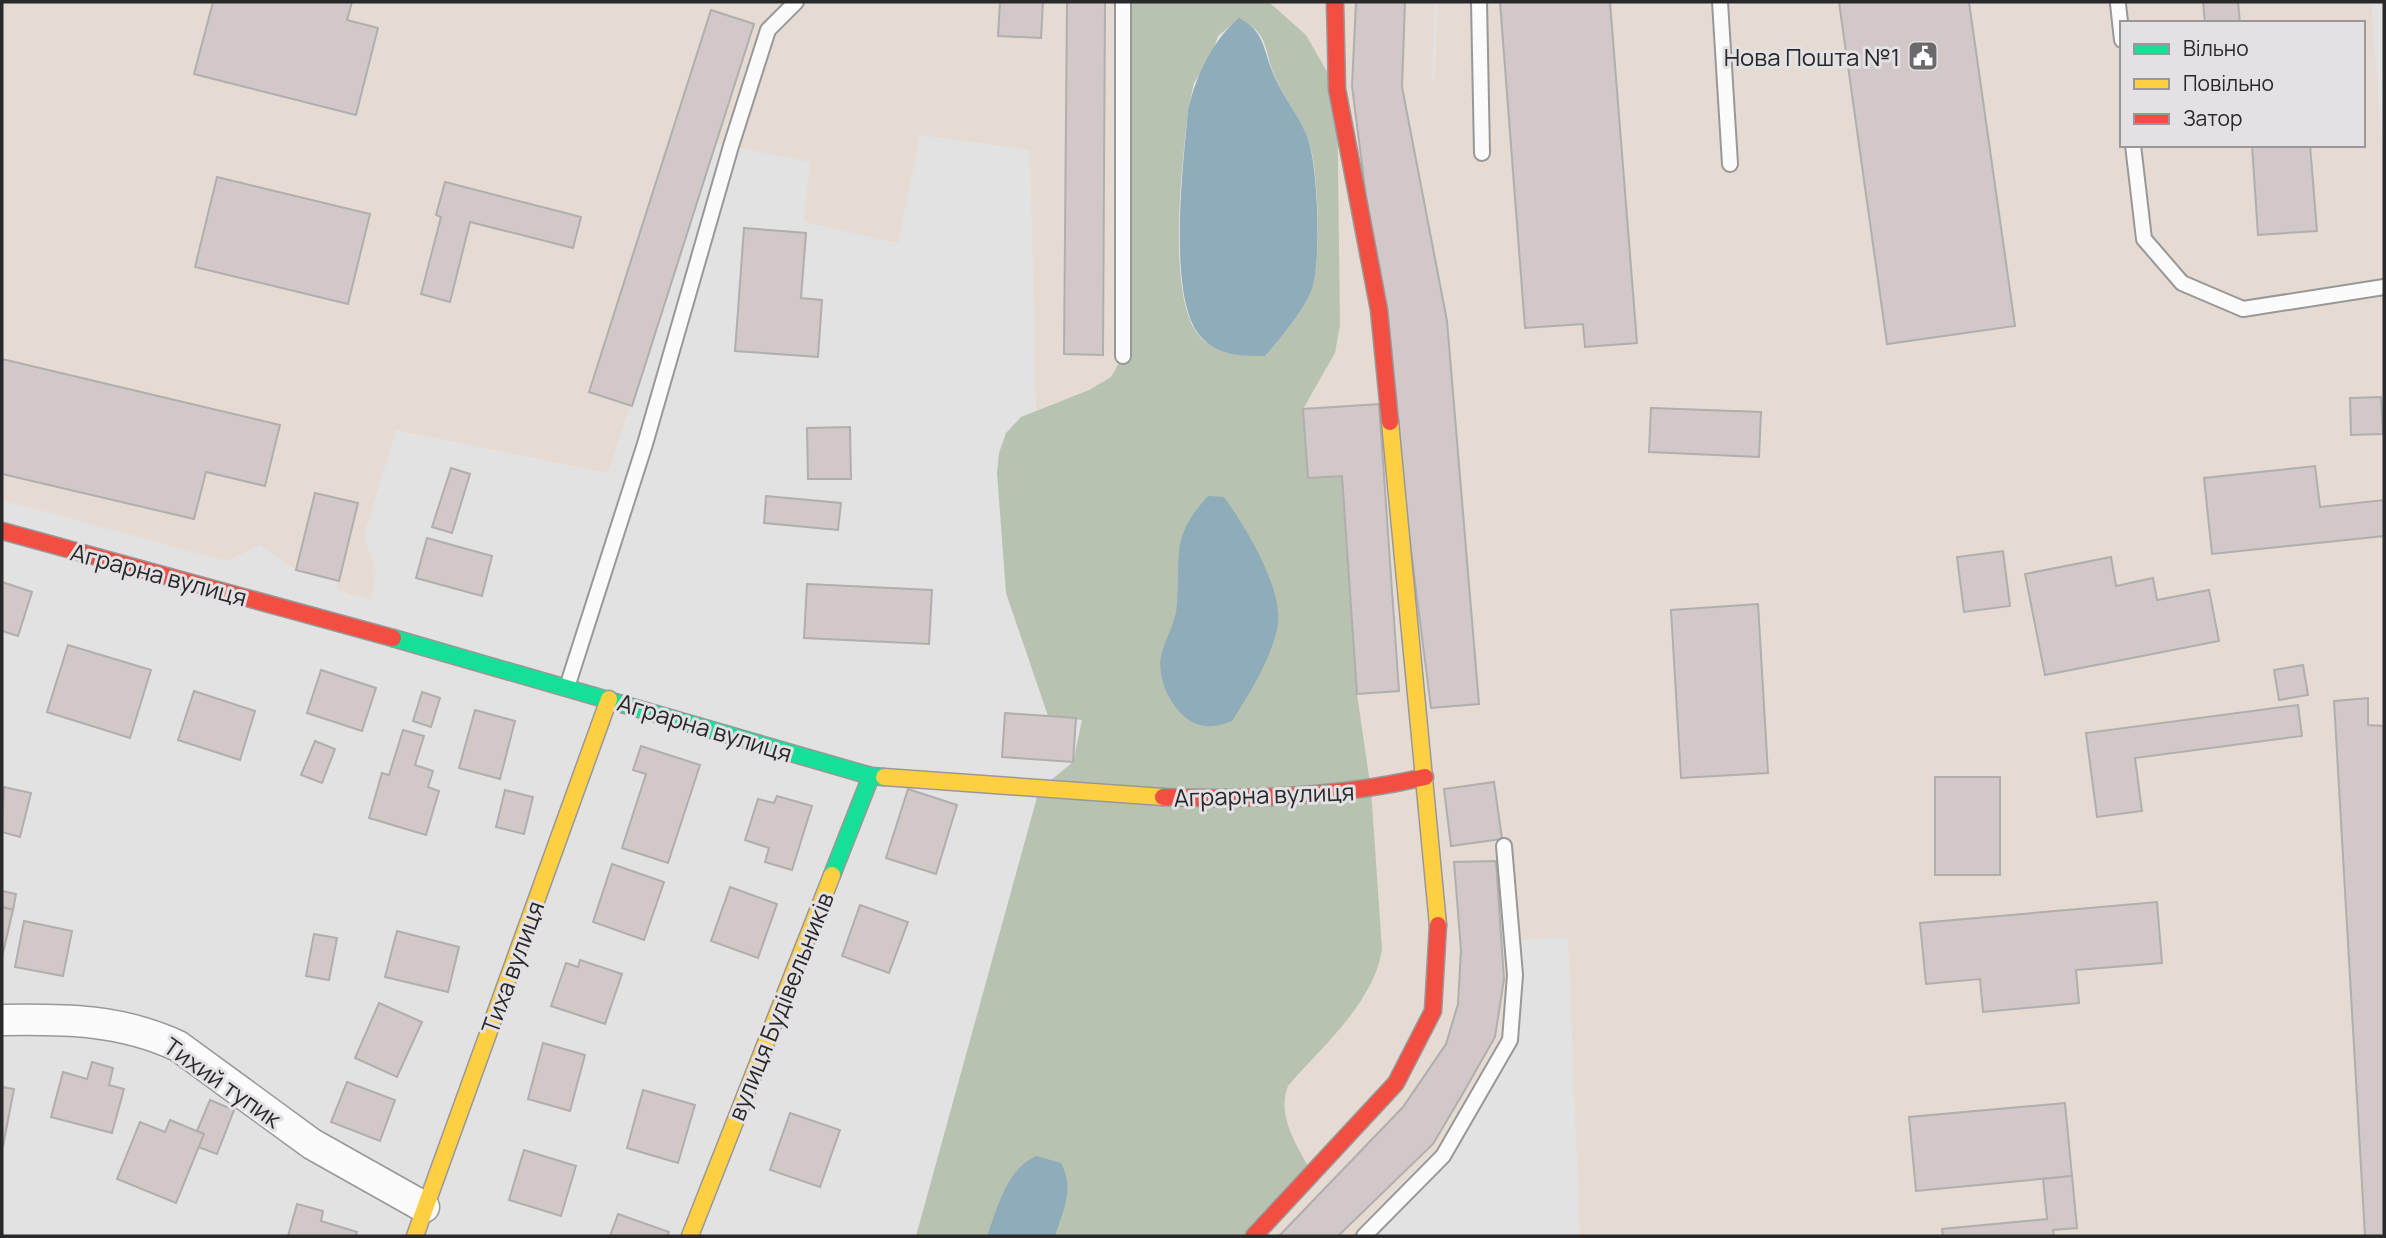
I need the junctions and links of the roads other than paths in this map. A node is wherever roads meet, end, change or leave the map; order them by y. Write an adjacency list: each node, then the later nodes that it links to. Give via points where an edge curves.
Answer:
1 (796, 2): 14 (lane, via 768,30 645,444)
2 (1123, 2): 12 (lane)
3 (1335, 2): 17 (street, via 1337,89 1379,310)
4 (1479, 2): 9 (lane)
5 (1720, 2): 10 (lane)
6 (2118, 4): 7 (lane)
7 (2120, 22)
8 (2133, 147): 11 (lane, via 2144,239 2182,283 2243,309)
9 (1482, 153)
10 (1730, 164)
11 (2384, 287)
12 (1123, 356)
13 (2, 531): 14 (street, Аграрна вулиця)
14 (567, 686): 15 (street, Аграрна вулиця)
15 (609, 699): 16 (street, Аграрна вулиця); 20 (street, Тиха вулиця)
16 (871, 776): 17 (street, Аграрна вулиця, via 1115,796 1223,799 1370,790); 22 (street, вулиця Будівельників)
17 (1425, 777): 23 (street, via 1439,933 1433,1011 1395,1083)
18 (1504, 846): 24 (lane, via 1516,975 1510,1040 1443,1156)
19 (2, 1020): 20 (street, Тихий тупик, via 94,1020 159,1037 178,1046 312,1144)
20 (424, 1207): 21 (street, Тиха вулиця)
21 (415, 1236)
22 (690, 1236)
23 (1254, 1236)
24 (1364, 1236)

